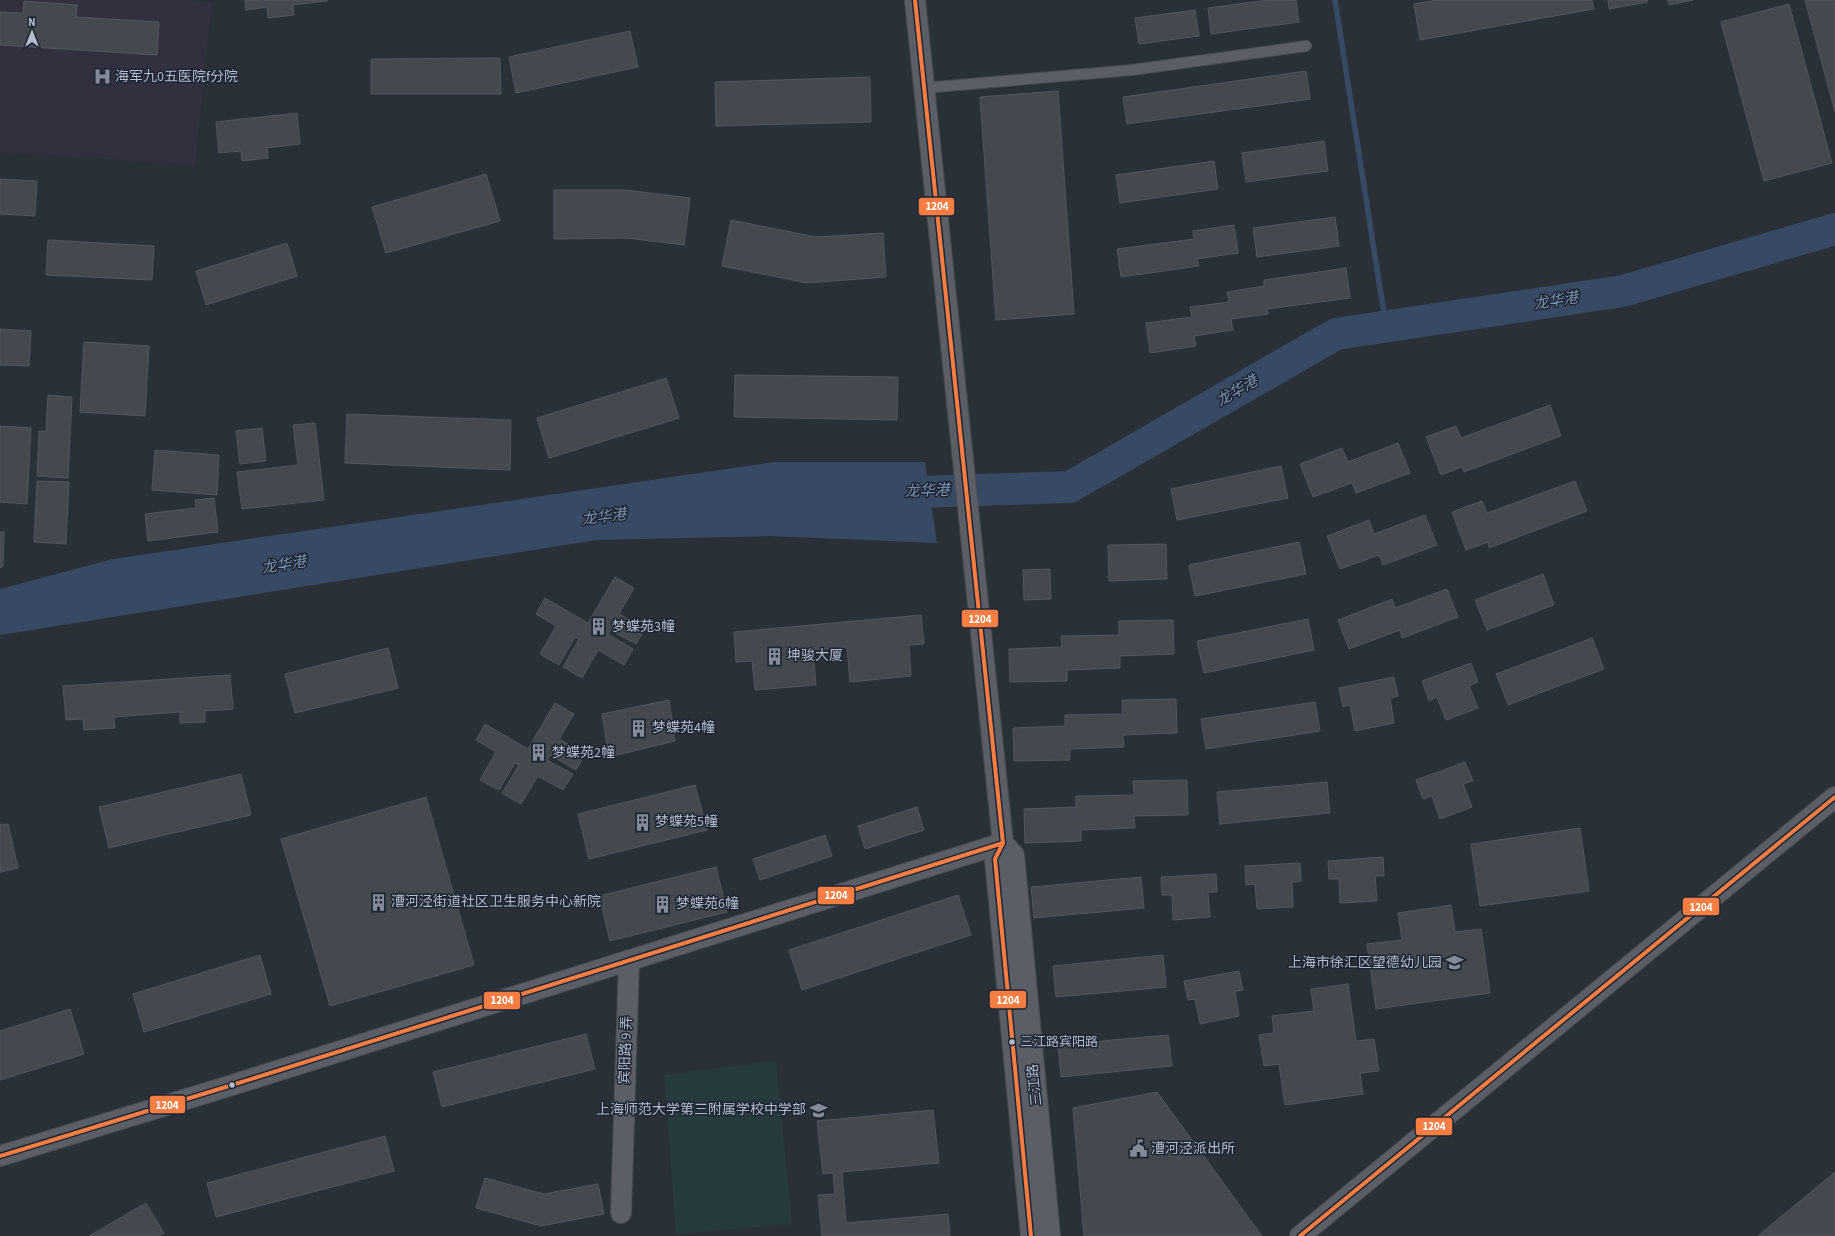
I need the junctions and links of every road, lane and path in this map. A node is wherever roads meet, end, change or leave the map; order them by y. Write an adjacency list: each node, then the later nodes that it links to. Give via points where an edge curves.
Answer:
1 (915, 0): 3 (street, 三江路)
2 (1306, 46): 3 (lane, via 1132,70)
3 (924, 88): 5 (street, 三江路)
4 (1835, 796): 11 (street)
5 (1003, 843): 6 (street); 9 (street, 三江路, via 995,859); 10 (street, 三江路, via 1014,855)
6 (629, 960): 7 (street); 8 (street, 宾阳路 9 弄)
7 (0, 1156)
8 (621, 1213)
9 (1031, 1236)
10 (1050, 1236)
11 (1300, 1236)

